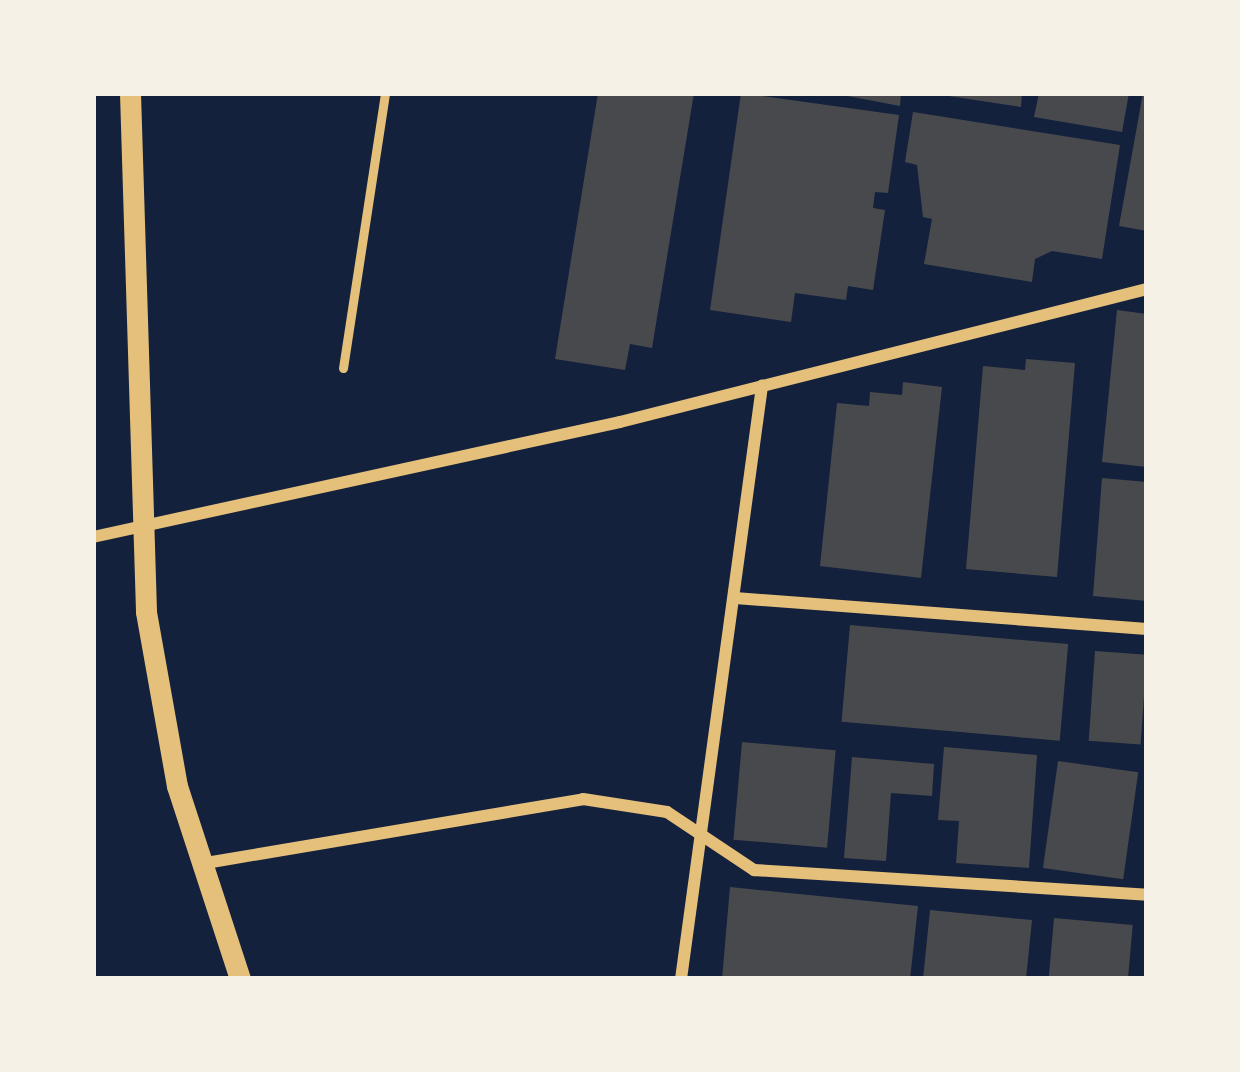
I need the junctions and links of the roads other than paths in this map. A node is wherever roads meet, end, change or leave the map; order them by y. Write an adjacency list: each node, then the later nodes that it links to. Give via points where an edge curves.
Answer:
1 (130, 93): 6 (street)
2 (385, 93): 4 (lane)
3 (1147, 289): 5 (street)
4 (343, 368)
5 (762, 386): 6 (street); 8 (street)
6 (140, 529): 7 (street); 11 (street, via 157,686)
7 (93, 537)
8 (735, 598): 9 (street); 10 (street)
9 (1147, 629)
10 (701, 840): 11 (street, via 667,812 583,800); 12 (street, via 754,869); 14 (street)
11 (200, 864): 13 (street)
12 (1147, 895)
13 (240, 979)
14 (681, 979)

